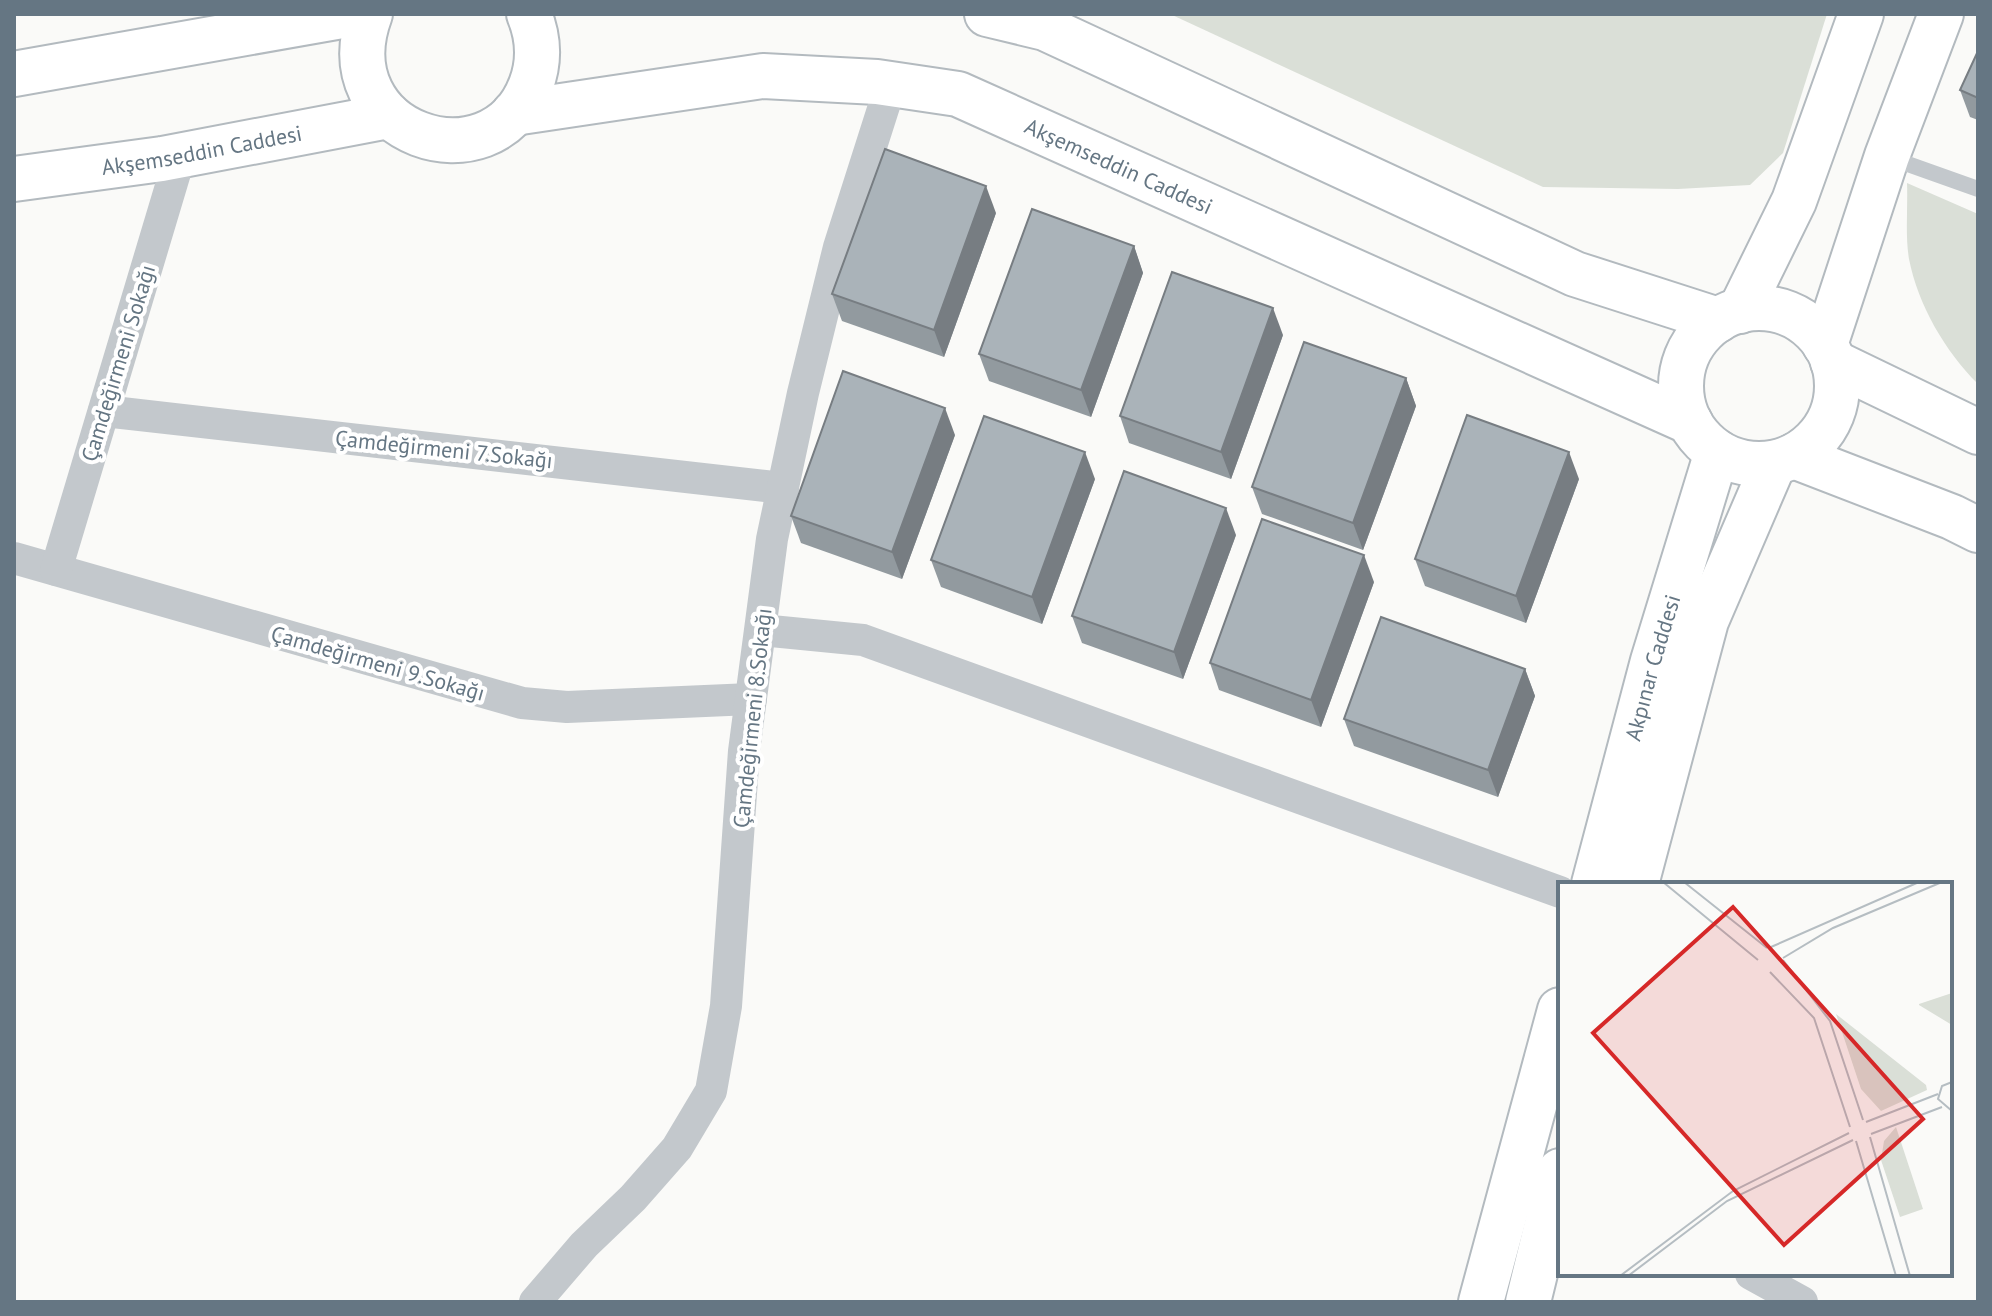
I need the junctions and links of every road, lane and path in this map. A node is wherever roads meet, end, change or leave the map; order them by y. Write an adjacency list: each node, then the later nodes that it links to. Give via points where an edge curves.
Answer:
1 (353, 14): 7 (street)
2 (370, 14): 10 (street, via 361,55 365,78)
3 (529, 14): 9 (street, via 538,49 536,72)
4 (987, 14): 15 (street, via 1045,28 1575,274)
5 (1861, 14): 15 (street, via 1794,201)
6 (1941, 14): 12 (street)
7 (14, 74)
8 (891, 84): 9 (street, Akşemseddin Caddesi, via 763,76); 19 (street, Akşemseddin Caddesi, via 958,94); 21 (street, Çamdeğirmeni 8.Sokağı, via 839,247)
9 (514, 113): 10 (street, via 475,137 452,141 418,134)
10 (389, 116): 11 (street, Akşemseddin Caddesi)
11 (180, 156): 13 (street, Akşemseddin Caddesi); 17 (street, Çamdeğirmeni Sokağı)
12 (1887, 156): 14 (lane); 16 (street)
13 (14, 179)
14 (1978, 189)
15 (1729, 315): 16 (street, via 1779,310 1805,324); 19 (street, via 1700,335 1681,377 1682,400)
16 (1829, 354): 18 (street); 20 (street, via 1837,384 1834,406 1812,443)
17 (104, 411): 21 (street, Çamdeğirmeni 7.Sokağı); 24 (street, Çamdeğirmeni Sokağı)
18 (1978, 432)
19 (1703, 437): 20 (street, via 1735,460 1754,464); 27 (street, Akpınar Caddesi, via 1653,661)
20 (1784, 459): 22 (street); 28 (street, Akpınar Caddesi, via 1706,621)
21 (783, 488): 25 (street, Çamdeğirmeni 8.Sokağı)
22 (1978, 530)
23 (14, 558): 24 (street, Çamdeğirmeni 9.Sokağı)
24 (56, 570): 26 (street, Çamdeğirmeni 9.Sokağı, via 522,703 567,707)
25 (761, 630): 26 (street, Çamdeğirmeni 8.Sokağı); 29 (street, via 863,640)
26 (751, 699): 33 (street, Çamdeğirmeni 8.Sokağı, via 726,1006 711,1091 677,1148)
27 (1595, 882)
28 (1637, 882)
29 (1558, 891)
30 (1558, 1017): 34 (street)
31 (1558, 1179): 35 (street)
32 (1755, 1276): 36 (street)
33 (535, 1302)
34 (1481, 1302)
35 (1528, 1302)
36 (1802, 1302)

